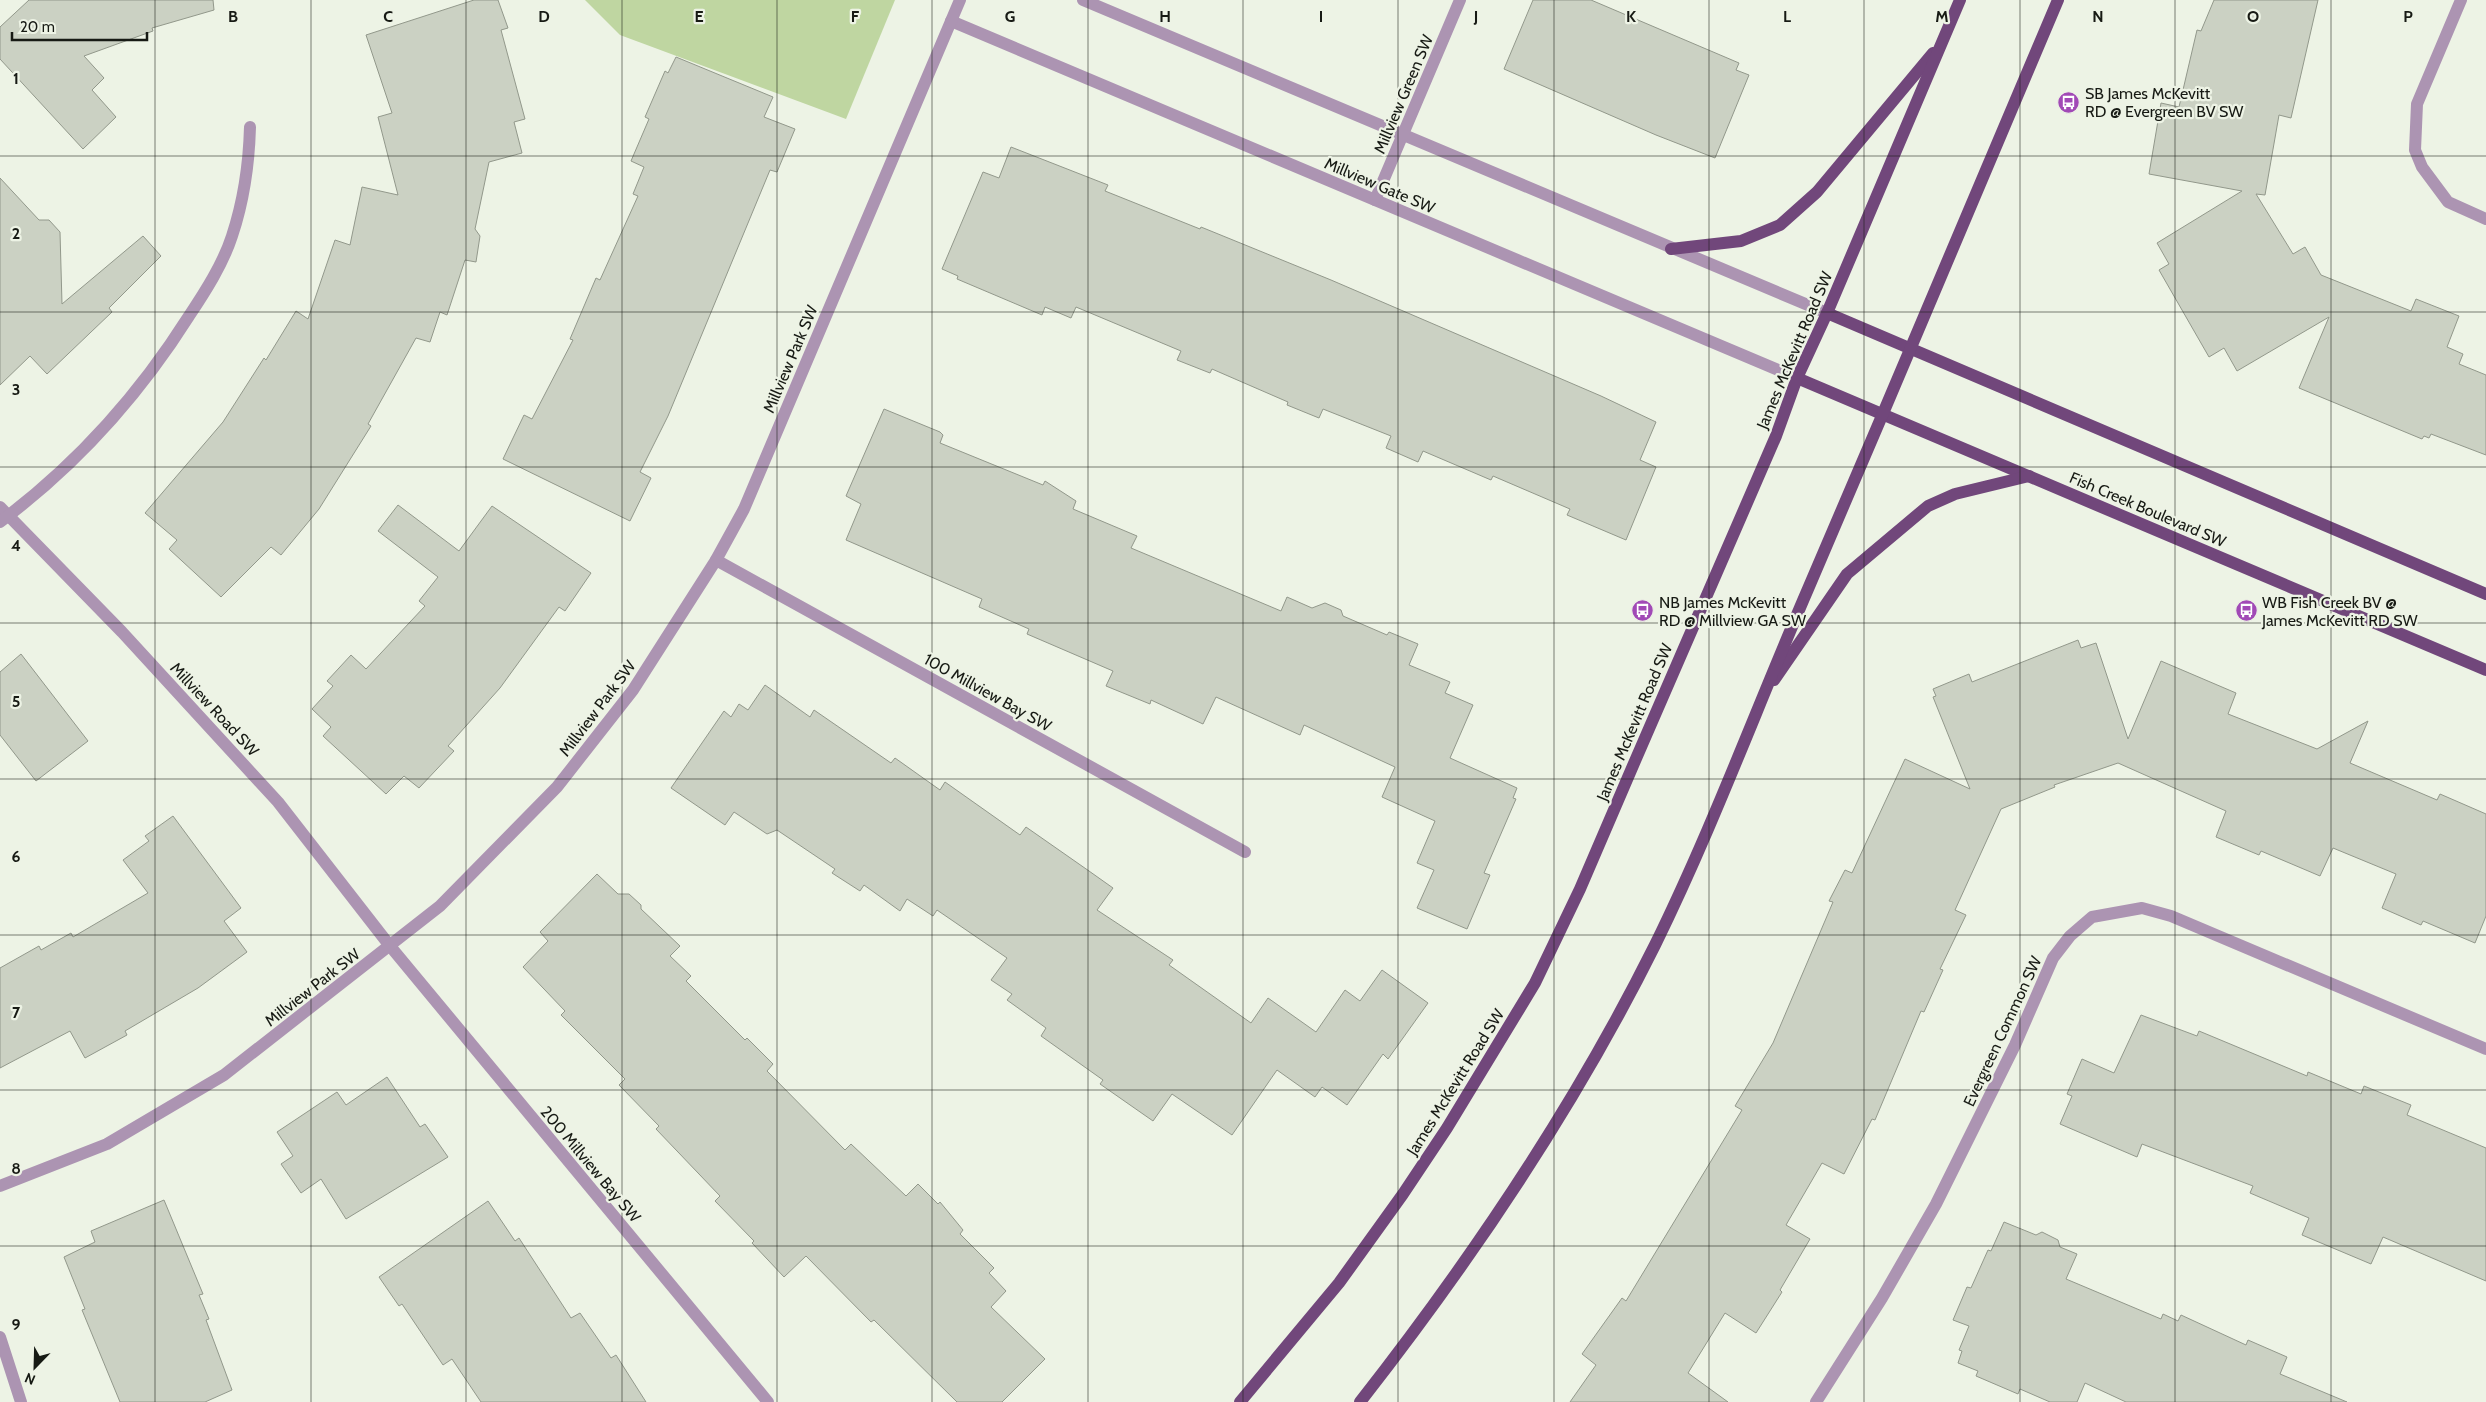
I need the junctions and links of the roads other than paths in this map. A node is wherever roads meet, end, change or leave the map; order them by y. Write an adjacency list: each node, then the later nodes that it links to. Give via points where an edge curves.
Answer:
1 (960, 0): 7 (street, Millview Park SW)
2 (1083, 0): 10 (street)
3 (1460, 0): 10 (street, Millview Green SW)
4 (1960, 0): 8 (main road, James McKevitt Road SW)
5 (2058, 0): 15 (main road)
6 (2461, 0): 12 (street, via 2417,104 2415,150 2422,167 2448,202)
7 (952, 21): 11 (street, Millview Gate SW); 20 (street, Millview Park SW, via 744,509)
8 (1942, 44): 13 (main road, via 1817,192 1780,225 1740,241); 14 (main road, James McKevitt Road SW)
9 (250, 127): 19 (street, via 246,186 232,237 205,291 167,351 118,412 62,471)
10 (1404, 134): 11 (street, Millview Green SW); 13 (street)
11 (1375, 200): 16 (street, Millview Gate SW)
12 (2486, 220)
13 (1671, 249): 14 (street)
14 (1827, 313): 15 (main road); 16 (main road, James McKevitt Road SW)
15 (1910, 349): 17 (main road); 21 (main road)
16 (1797, 378): 17 (main road, Fish Creek Boulevard SW); 31 (main road, James McKevitt Road SW, via 1776,436 1647,734 1535,983 1403,1194 1339,1283)
17 (1883, 415): 18 (main road, Fish Creek Boulevard SW); 23 (main road)
18 (2029, 476): 22 (main road, Fish Creek Boulevard SW); 23 (main road, via 1955,494 1928,506 1847,574)
19 (3, 515): 25 (street, Millview Road SW, via 122,632 278,802)
20 (716, 560): 24 (street, 100 Millview Bay SW); 25 (street, Millview Park SW, via 633,690 557,787 440,906)
21 (2486, 594)
22 (2486, 670)
23 (1758, 703): 32 (main road, via 1705,836 1619,1014 1529,1168 1468,1259)
24 (1245, 852)
25 (390, 946): 27 (street, Millview Park SW, via 224,1075 107,1144); 30 (street, 200 Millview Bay SW)
26 (2486, 1049): 33 (street, Evergreen Common SW, via 2171,916 2142,908 2092,918 2070,936 2053,958 2015,1046 1936,1204 1882,1298)
27 (0, 1186)
28 (0, 1337): 29 (street)
29 (21, 1402)
30 (768, 1402)
31 (1240, 1402)
32 (1360, 1402)
33 (1816, 1402)

